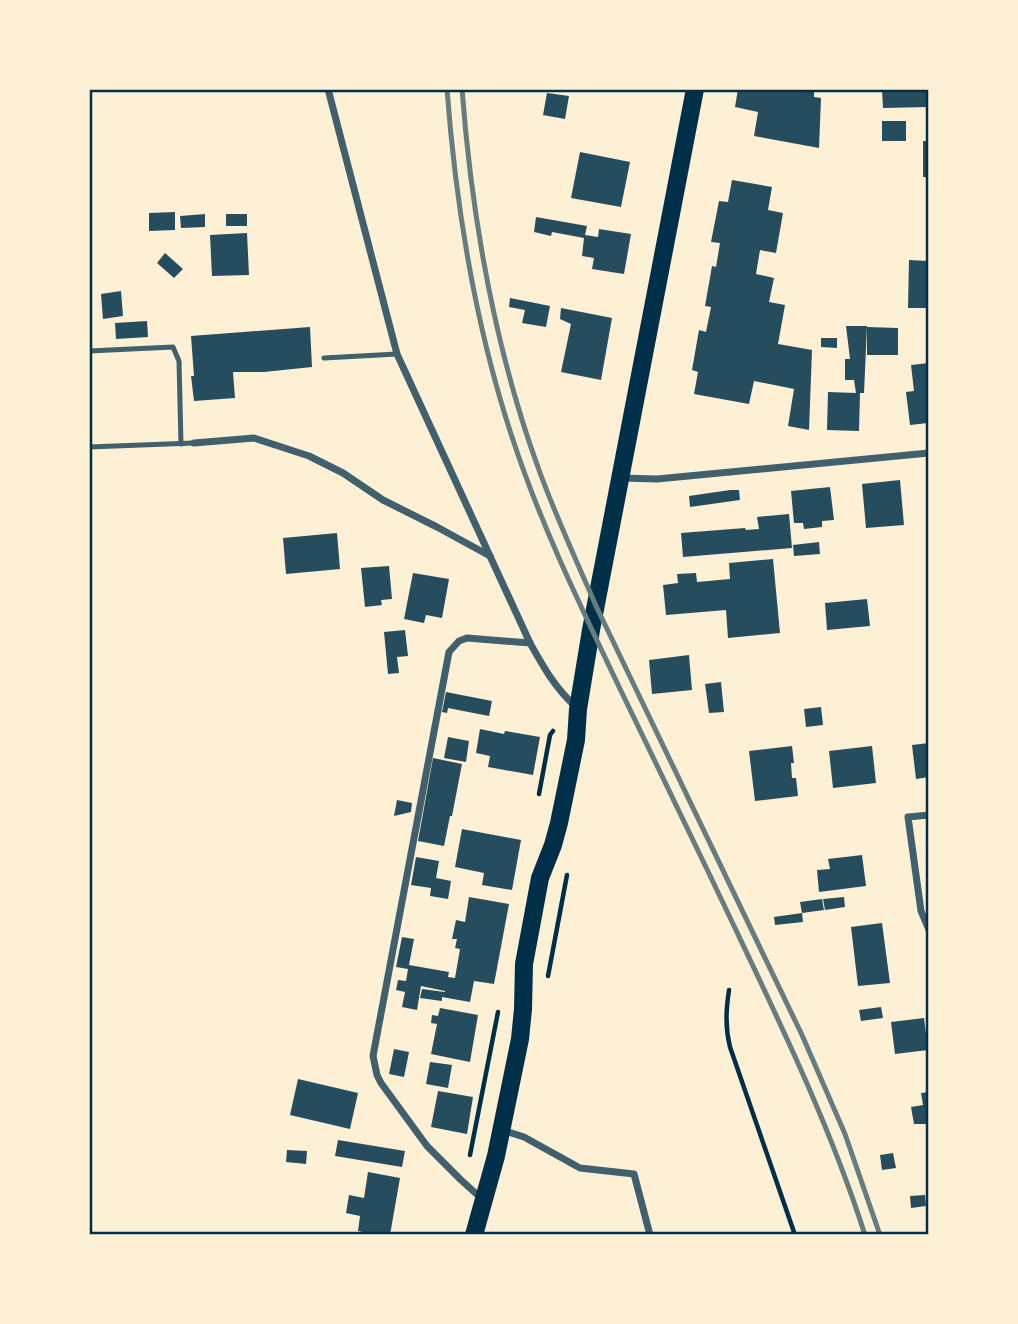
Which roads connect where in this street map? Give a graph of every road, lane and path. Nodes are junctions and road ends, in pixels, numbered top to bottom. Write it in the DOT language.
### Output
graph roads {
  1 [pos="328,89"];
  2 [pos="695,89"];
  3 [pos="89,351"];
  4 [pos="397,354"];
  5 [pos="324,358"];
  6 [pos="194,443"];
  7 [pos="181,444"];
  8 [pos="89,447"];
  9 [pos="929,453"];
  10 [pos="621,478"];
  11 [pos="491,556"];
  12 [pos="530,643"];
  13 [pos="578,709"];
  14 [pos="929,815"];
  15 [pos="929,930"];
  16 [pos="729,990"];
  17 [pos="501,1129"];
  18 [pos="484,1200"];
  19 [pos="474,1235"];
  20 [pos="650,1235"];
  21 [pos="795,1235"];
  1 -- 4 [label="street"];
  2 -- 10 [label="main road"];
  3 -- 7 [label="lane"];
  4 -- 5 [label="lane"];
  4 -- 11 [label="street"];
  6 -- 7 [label="lane"];
  6 -- 11 [label="street"];
  7 -- 8 [label="lane"];
  9 -- 10 [label="street"];
  10 -- 13 [label="main road"];
  11 -- 12 [label="street"];
  12 -- 13 [label="street"];
  12 -- 18 [label="street"];
  13 -- 17 [label="main road"];
  14 -- 15 [label="street"];
  16 -- 21 [label="path"];
  17 -- 18 [label="main road"];
  17 -- 20 [label="street"];
  18 -- 19 [label="main road"];
}
